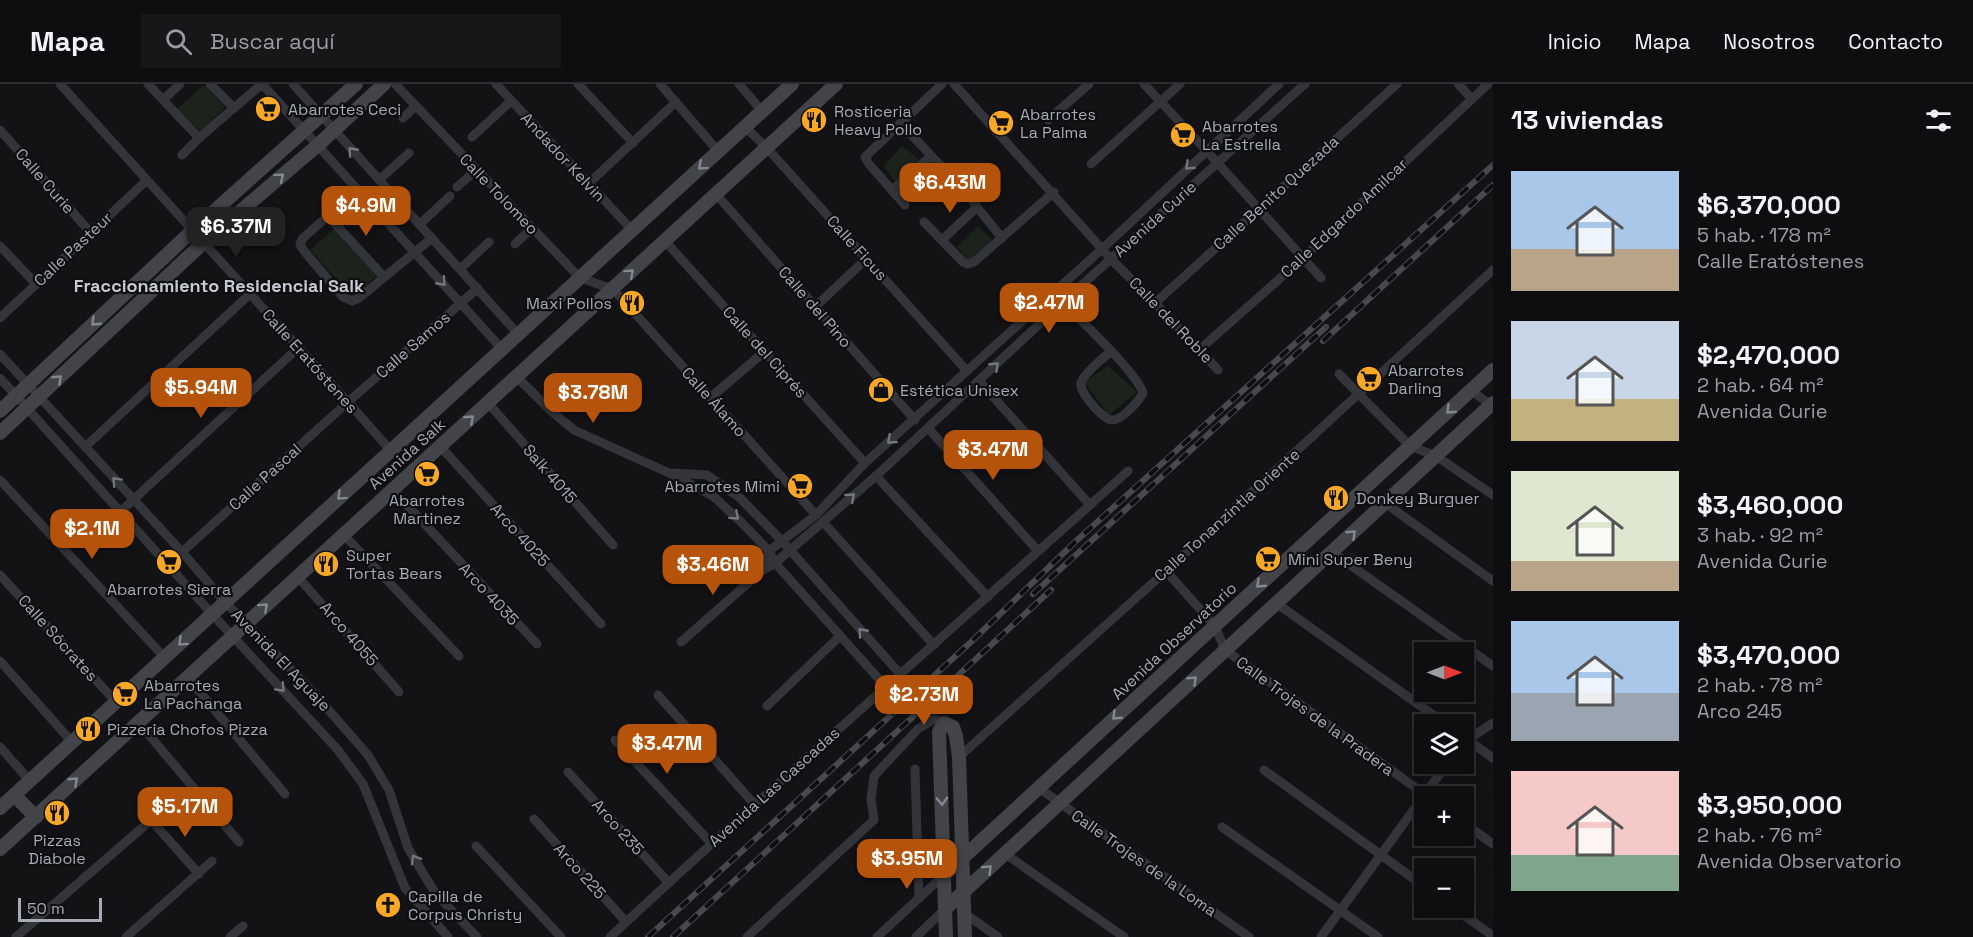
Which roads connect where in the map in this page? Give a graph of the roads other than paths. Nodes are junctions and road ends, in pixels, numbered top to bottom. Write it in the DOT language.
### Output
graph roads {
  1 [pos="60,84"];
  2 [pos="148,84"];
  3 [pos="180,84"];
  4 [pos="210,84"];
  5 [pos="262,84"];
  6 [pos="292,84"];
  7 [pos="356,84"];
  8 [pos="384,84"];
  9 [pos="395,84"];
  10 [pos="496,84"];
  11 [pos="578,84"];
  12 [pos="660,84"];
  13 [pos="739,84"];
  14 [pos="792,84"];
  15 [pos="836,84"];
  16 [pos="942,84"];
  17 [pos="954,84"];
  18 [pos="1089,84"];
  19 [pos="1144,84"];
  20 [pos="1180,84"];
  21 [pos="1279,84"];
  22 [pos="1305,84"];
  23 [pos="1397,84"];
  24 [pos="1458,84"];
  25 [pos="1488,84"];
  26 [pos="1472,99"];
  27 [pos="163,100"];
  28 [pos="511,101"];
  29 [pos="1161,101"];
  30 [pos="676,102"];
  31 [pos="416,106"];
  32 [pos="234,108"];
  33 [pos="762,111"];
  34 [pos="321,114"];
  35 [pos="403,118"];
  36 [pos="1048,120"];
  37 [pos="900,123"];
  38 [pos="745,127"];
  39 [pos="0,130"];
  40 [pos="304,130"];
  41 [pos="334,130"];
  42 [pos="472,137"];
  43 [pos="199,138"];
  44 [pos="633,143"];
  45 [pos="318,145"];
  46 [pos="767,148"];
  47 [pos="1206,150"];
  48 [pos="718,151"];
  49 [pos="409,153"];
  50 [pos="182,155"];
  51 [pos="931,156"];
  52 [pos="1217,163"];
  53 [pos="1091,164"];
  54 [pos="943,168"];
  55 [pos="476,170"];
  56 [pos="147,180"];
  57 [pos="379,180"];
  58 [pos="588,184"];
  59 [pos="457,187"];
  60 [pos="963,187"];
  61 [pos="892,189"];
  62 [pos="357,190"];
  63 [pos="1054,192"];
  64 [pos="716,194"];
  65 [pos="450,196"];
  66 [pos="905,205"];
  67 [pos="976,207"];
  68 [pos="1259,209"];
  69 [pos="328,216"];
  70 [pos="924,222"];
  71 [pos="420,224"];
  72 [pos="532,228"];
  73 [pos="632,230"];
  74 [pos="192,231"];
  75 [pos="91,233"];
  76 [pos="432,238"];
  77 [pos="1002,238"];
  78 [pos="942,240"];
  79 [pos="665,241"];
  80 [pos="489,242"];
  81 [pos="203,243"];
  82 [pos="515,244"];
  83 [pos="0,246"];
  84 [pos="1103,248"];
  85 [pos="415,252"];
  86 [pos="1303,258"];
  87 [pos="866,259"];
  88 [pos="1111,259"];
  89 [pos="460,269"];
  90 [pos="1493,270"];
  91 [pos="384,277"];
  92 [pos="580,278"];
  93 [pos="1321,278"];
  94 [pos="36,284"];
  95 [pos="478,288"];
  96 [pos="612,289"];
  97 [pos="250,294"];
  98 [pos="1063,302"];
  99 [pos="461,303"];
  100 [pos="1155,303"];
  101 [pos="815,307"];
  102 [pos="0,318"];
  103 [pos="518,334"];
  104 [pos="1006,336"];
  105 [pos="1015,347"];
  106 [pos="298,348"];
  107 [pos="502,349"];
  108 [pos="1199,350"];
  109 [pos="764,352"];
  110 [pos="1110,352"];
  111 [pos="0,354"];
  112 [pos="1218,370"];
  113 [pos="1493,370"];
  114 [pos="967,371"];
  115 [pos="1339,374"];
  116 [pos="517,377"];
  117 [pos="0,378"];
  118 [pos="979,381"];
  119 [pos="28,385"];
  120 [pos="1471,390"];
  121 [pos="1360,393"];
  122 [pos="16,396"];
  123 [pos="39,397"];
  124 [pos="710,399"];
  125 [pos="938,399"];
  126 [pos="348,402"];
  127 [pos="488,403"];
  128 [pos="1492,405"];
  129 [pos="27,408"];
  130 [pos="0,411"];
  131 [pos="946,411"];
  132 [pos="915,420"];
  133 [pos="928,428"];
  134 [pos="0,433"];
  135 [pos="1410,446"];
  136 [pos="86,447"];
  137 [pos="440,447"];
  138 [pos="390,451"];
  139 [pos="1436,456"];
  140 [pos="865,463"];
  141 [pos="1128,471"];
  142 [pos="669,473"];
  143 [pos="876,476"];
  144 [pos="0,480"];
  145 [pos="393,490"];
  146 [pos="1493,495"];
  147 [pos="134,500"];
  148 [pos="1385,503"];
  149 [pos="1090,505"];
  150 [pos="121,511"];
  151 [pos="820,518"];
  152 [pos="344,535"];
  153 [pos="782,541"];
  154 [pos="612,545"];
  155 [pos="790,550"];
  156 [pos="769,551"];
  157 [pos="1038,551"];
  158 [pos="182,552"];
  159 [pos="1332,552"];
  160 [pos="775,563"];
  161 [pos="763,570"];
  162 [pos="1166,572"];
  163 [pos="0,575"];
  164 [pos="298,577"];
  165 [pos="1493,582"];
  166 [pos="988,597"];
  167 [pos="225,602"];
  168 [pos="1276,603"];
  169 [pos="212,614"];
  170 [pos="247,624"];
  171 [pos="601,624"];
  172 [pos="1215,626"];
  173 [pos="233,636"];
  174 [pos="840,636"];
  175 [pos="681,642"];
  176 [pos="537,644"];
  177 [pos="934,645"];
  178 [pos="1225,650"];
  179 [pos="459,656"];
  180 [pos="165,658"];
  181 [pos="0,661"];
  182 [pos="1493,666"];
  183 [pos="901,675"];
  184 [pos="188,678"];
  185 [pos="887,688"];
  186 [pos="399,692"];
  187 [pos="658,695"];
  188 [pos="116,702"];
  189 [pos="767,706"];
  190 [pos="1432,714"];
  191 [pos="138,723"];
  192 [pos="944,723"];
  193 [pos="1493,723"];
  194 [pos="1474,734"];
  195 [pos="615,740"];
  196 [pos="72,742"];
  197 [pos="1474,745"];
  198 [pos="0,747"];
  199 [pos="959,757"];
  200 [pos="1493,758"];
  201 [pos="915,769"];
  202 [pos="1264,770"];
  203 [pos="568,772"];
  204 [pos="30,781"];
  205 [pos="1414,786"];
  206 [pos="1039,788"];
  207 [pos="285,794"];
  208 [pos="14,795"];
  209 [pos="1059,803"];
  210 [pos="754,804"];
  211 [pos="0,808"];
  212 [pos="164,809"];
  213 [pos="1414,811"];
  214 [pos="36,817"];
  215 [pos="534,819"];
  216 [pos="152,820"];
  217 [pos="1222,826"];
  218 [pos="1474,830"];
  219 [pos="239,842"];
  220 [pos="711,843"];
  221 [pos="1493,844"];
  222 [pos="476,846"];
  223 [pos="0,849"];
  224 [pos="1004,853"];
  225 [pos="1381,855"];
  226 [pos="962,859"];
  227 [pos="212,861"];
  228 [pos="199,873"];
  229 [pos="944,875"];
  230 [pos="1414,879"];
  231 [pos="669,883"];
  232 [pos="963,893"];
  233 [pos="919,898"];
  234 [pos="945,909"];
  235 [pos="1340,910"];
  236 [pos="964,914"];
  237 [pos="1468,918"];
  238 [pos="626,922"];
  239 [pos="243,926"];
  240 [pos="233,936"];
  241 [pos="1493,936"];
  242 [pos="16,937"];
  243 [pos="126,937"];
  244 [pos="448,937"];
  245 [pos="477,937"];
  246 [pos="561,937"];
  247 [pos="610,937"];
  248 [pos="747,937"];
  249 [pos="877,937"];
  250 [pos="916,937"];
  251 [pos="946,937"];
  252 [pos="965,937"];
  253 [pos="998,937"];
  254 [pos="1124,937"];
  255 [pos="1249,937"];
  256 [pos="1321,937"];
  257 [pos="1378,937"];
  1 -- 56 [label="street, Calle Eratóstenes"];
  2 -- 27 [label="street"];
  3 -- 27 [label="street"];
  4 -- 32 [label="street"];
  5 -- 32 [label="street"];
  5 -- 40 [label="street"];
  6 -- 34 [label="street"];
  7 -- 34 [label="street"];
  8 -- 41 [label="street"];
  9 -- 31 [label="street, Calle Tolomeo"];
  10 -- 28 [label="street, Andador Kelvin"];
  11 -- 44 [label="street"];
  12 -- 30 [label="street"];
  13 -- 33 [label="street"];
  14 -- 33 [label="street, Avenida Salk"];
  15 -- 46 [label="street, Avenida Salk"];
  16 -- 37 [label="street"];
  17 -- 63 [label="street, Calle del Roble"];
  18 -- 36 [label="street"];
  19 -- 29 [label="street"];
  20 -- 29 [label="street"];
  21 -- 47 [label="street, Avenida Curie"];
  22 -- 52 [label="street, Avenida Curie"];
  23 -- 68 [label="street, Calle Benito Quezada"];
  24 -- 26 [label="street"];
  25 -- 26 [label="street, Calle Edgardo Amilcar"];
  26 -- 86 [label="street, Calle Edgardo Amilcar"];
  27 -- 43 [label="street"];
  28 -- 42 [label="street"];
  28 -- 58 [label="street, Andador Kelvin"];
  29 -- 47 [label="street"];
  29 -- 53 [label="street"];
  30 -- 44 [label="street"];
  30 -- 48 [label="street"];
  31 -- 35 [label="street"];
  31 -- 55 [label="street, Calle Tolomeo"];
  32 -- 43 [label="street"];
  33 -- 38 [label="street, Avenida Salk"];
  34 -- 40 [label="street"];
  34 -- 41 [label="street"];
  37 -- 51 [label="street"];
  37 -- 61 [label="street"];
  38 -- 46 [label="street, Calle Ficus"];
  38 -- 48 [label="street, Avenida Salk"];
  39 -- 75 [label="street, Calle Curie"];
  40 -- 45 [label="street"];
  40 -- 74 [label="street"];
  41 -- 45 [label="street"];
  57 -- 41 [label="street, one-way"];
  43 -- 50 [label="street"];
  44 -- 58 [label="street"];
  45 -- 62 [label="street"];
  81 -- 45 [label="street, one-way"];
  46 -- 64 [label="street, Avenida Salk"];
  46 -- 87 [label="street, Calle Ficus"];
  47 -- 52 [label="street"];
  47 -- 84 [label="street, Avenida Curie, one-way"];
  48 -- 73 [label="street, Avenida Salk, one-way"];
  49 -- 57 [label="street"];
  51 -- 54 [label="street"];
  51 -- 61 [label="street"];
  52 -- 68 [label="street"];
  52 -- 88 [label="street, Avenida Curie"];
  55 -- 59 [label="street"];
  55 -- 72 [label="street, Calle Tolomeo"];
  56 -- 74 [label="street, Calle Eratóstenes"];
  56 -- 75 [label="street, Calle Pasteur"];
  57 -- 71 [label="street"];
  58 -- 73 [label="street, Andador Kelvin"];
  60 -- 67 [label="street"];
  61 -- 66 [label="street"];
  62 -- 69 [label="street"];
  62 -- 85 [label="street"];
  63 -- 77 [label="street"];
  63 -- 84 [label="street, Calle del Roble"];
  64 -- 79 [label="street, Avenida Salk"];
  64 -- 101 [label="street, Calle del Pino"];
  65 -- 71 [label="street"];
  67 -- 77 [label="street"];
  67 -- 78 [label="street"];
  68 -- 86 [label="street"];
  68 -- 100 [label="street, Calle Benito Quezada"];
  69 -- 91 [label="street"];
  69 -- 91 [label="street"];
  70 -- 78 [label="street"];
  71 -- 76 [label="street"];
  72 -- 82 [label="street"];
  72 -- 92 [label="street, Calle Tolomeo"];
  73 -- 92 [label="street, Avenida Salk"];
  74 -- 81 [label="street, Calle Eratóstenes"];
  74 -- 119 [label="street, one-way"];
  75 -- 94 [label="street, Calle Pasteur"];
  76 -- 85 [label="street"];
  76 -- 89 [label="street"];
  77 -- 78 [label="street"];
  96 -- 79 [label="street, Avenida Salk, one-way"];
  79 -- 109 [label="street, Calle del Ciprés"];
  80 -- 89 [label="street"];
  81 -- 97 [label="street, Calle Eratóstenes"];
  123 -- 81 [label="street, one-way"];
  83 -- 94 [label="street"];
  84 -- 88 [label="street, Calle del Roble"];
  84 -- 104 [label="street, Avenida Curie"];
  85 -- 91 [label="street"];
  85 -- 99 [label="street, one-way"];
  86 -- 93 [label="street"];
  86 -- 108 [label="street, Calle Edgardo Amilcar"];
  87 -- 101 [label="street"];
  87 -- 114 [label="street, Calle Ficus"];
  88 -- 98 [label="street, Avenida Curie"];
  88 -- 100 [label="street, Calle del Roble"];
  89 -- 95 [label="street"];
  90 -- 121 [label="street, Calle Tonanzintla Oriente"];
  92 -- 96 [label="street, Calle Tolomeo"];
  92 -- 103 [label="street, Avenida Salk"];
  94 -- 102 [label="street, Calle Pasteur"];
  95 -- 99 [label="street, Calle Samos"];
  95 -- 103 [label="street"];
  96 -- 116 [label="street, Avenida Salk"];
  96 -- 124 [label="street, Calle Álamo"];
  97 -- 106 [label="street, Calle Eratóstenes"];
  97 -- 136 [label="street"];
  98 -- 105 [label="street, Avenida Curie"];
  98 -- 110 [label="street"];
  99 -- 107 [label="street"];
  99 -- 126 [label="street, Calle Samos"];
  100 -- 108 [label="street, Calle del Roble"];
  101 -- 132 [label="street, Calle del Pino"];
  103 -- 107 [label="street, Avenida Salk"];
  104 -- 105 [label="street"];
  104 -- 114 [label="street, Avenida Curie"];
  118 -- 105 [label="street, Avenida Curie, one-way"];
  106 -- 126 [label="street, Calle Eratóstenes"];
  106 -- 147 [label="street"];
  107 -- 138 [label="street, Avenida Salk"];
  108 -- 112 [label="street, Calle del Roble"];
  109 -- 124 [label="street"];
  109 -- 140 [label="street, Calle del Ciprés"];
  110 -- 110 [label="street"];
  111 -- 119 [label="street, Avenida El Aguaje"];
  113 -- 120 [label="street, Avenida Observatorio"];
  114 -- 125 [label="street, Avenida Curie"];
  115 -- 121 [label="street"];
  116 -- 127 [label="street, Avenida Salk"];
  116 -- 142 [label="street"];
  117 -- 122 [label="street, Avenida El Aguaje"];
  118 -- 131 [label="street, Avenida Curie"];
  118 -- 149 [label="street"];
  119 -- 122 [label="street"];
  119 -- 123 [label="street, Avenida El Aguaje"];
  120 -- 128 [label="street"];
  120 -- 135 [label="street, Avenida Observatorio, one-way"];
  121 -- 135 [label="street"];
  121 -- 162 [label="street, Calle Tonanzintla Oriente"];
  122 -- 129 [label="street, Avenida El Aguaje"];
  122 -- 130 [label="street"];
  123 -- 129 [label="street"];
  123 -- 136 [label="street, Avenida El Aguaje"];
  124 -- 151 [label="street, Calle Álamo"];
  125 -- 131 [label="street"];
  125 -- 132 [label="street, Avenida Curie"];
  126 -- 138 [label="street, Calle Eratóstenes"];
  126 -- 158 [label="street, Calle Pascal"];
  137 -- 127 [label="street, Avenida Salk, one-way"];
  127 -- 154 [label="street, Salk 4015"];
  128 -- 139 [label="street"];
  129 -- 134 [label="street"];
  129 -- 150 [label="street, Avenida El Aguaje"];
  131 -- 133 [label="street, Avenida Curie"];
  132 -- 140 [label="street, Avenida Curie, one-way"];
  133 -- 143 [label="street, Avenida Curie"];
  133 -- 157 [label="street"];
  135 -- 139 [label="street"];
  135 -- 172 [label="street, Avenida Observatorio, one-way"];
  147 -- 136 [label="street, Avenida El Aguaje, one-way"];
  137 -- 145 [label="street, Avenida Salk"];
  137 -- 171 [label="street, Arco 4025"];
  138 -- 167 [label="street, Avenida Salk, one-way"];
  139 -- 146 [label="street"];
  139 -- 148 [label="street"];
  140 -- 151 [label="street, Avenida Curie"];
  141 -- 149 [label="street, Avenida Las Cascadas"];
  142 -- 153 [label="street"];
  142 -- 156 [label="street, one-way"];
  151 -- 143 [label="street, Avenida Curie, one-way"];
  143 -- 166 [label="street"];
  144 -- 180 [label="street"];
  145 -- 152 [label="street, Avenida Salk"];
  145 -- 176 [label="street, Arco 4035"];
  147 -- 150 [label="street"];
  147 -- 158 [label="street, Avenida El Aguaje"];
  159 -- 148 [label="street, one-way"];
  148 -- 165 [label="street"];
  149 -- 157 [label="street, Avenida Las Cascadas"];
  150 -- 169 [label="street, Avenida El Aguaje"];
  151 -- 153 [label="street, Avenida Curie"];
  151 -- 155 [label="street, Avenida Curie"];
  151 -- 177 [label="street, Calle Álamo"];
  152 -- 164 [label="street, Avenida Salk"];
  152 -- 179 [label="street"];
  153 -- 155 [label="street"];
  153 -- 156 [label="street, Avenida Curie"];
  155 -- 160 [label="street, Avenida Curie"];
  183 -- 155 [label="street, one-way"];
  156 -- 160 [label="street"];
  156 -- 161 [label="street"];
  157 -- 166 [label="street, Avenida Las Cascadas"];
  158 -- 167 [label="street, Avenida El Aguaje"];
  159 -- 168 [label="street"];
  159 -- 182 [label="street"];
  160 -- 161 [label="street, Avenida Curie"];
  160 -- 174 [label="street"];
  161 -- 175 [label="street, Avenida Curie"];
  162 -- 172 [label="street, Calle Trojes de la Pradera"];
  162 -- 199 [label="street, Calle Tonanzintla Oriente"];
  163 -- 188 [label="street, Calle Sócrates"];
  170 -- 164 [label="street, Avenida Salk, one-way"];
  164 -- 186 [label="street, Arco 4055"];
  166 -- 177 [label="street, Avenida Las Cascadas"];
  167 -- 169 [label="street, Avenida Salk"];
  167 -- 170 [label="street, Avenida El Aguaje"];
  168 -- 178 [label="street"];
  168 -- 190 [label="street"];
  169 -- 173 [label="street, Avenida El Aguaje"];
  169 -- 180 [label="street, Avenida Salk, one-way"];
  170 -- 173 [label="street, Avenida Salk"];
  245 -- 170 [label="street, Avenida El Aguaje, one-way"];
  172 -- 178 [label="street, Calle Trojes de la Pradera"];
  172 -- 206 [label="street, Avenida Observatorio, one-way"];
  173 -- 184 [label="street, Avenida Salk"];
  173 -- 244 [label="street, Avenida El Aguaje, one-way"];
  174 -- 185 [label="street"];
  174 -- 189 [label="street"];
  177 -- 183 [label="street, Avenida Las Cascadas"];
  178 -- 205 [label="street, Calle Trojes de la Pradera"];
  209 -- 178 [label="street, one-way"];
  180 -- 188 [label="street, Avenida Salk"];
  181 -- 196 [label="street"];
  183 -- 185 [label="street, Avenida Las Cascadas"];
  184 -- 191 [label="street, Avenida Salk"];
  184 -- 207 [label="street"];
  185 -- 210 [label="street, Avenida Las Cascadas"];
  187 -- 210 [label="street"];
  188 -- 196 [label="street, Avenida Salk"];
  214 -- 191 [label="street, Avenida Salk, one-way"];
  191 -- 219 [label="street"];
  192 -- 199 [label="street"];
  192 -- 229 [label="street, one-way"];
  192 -- 248 [label="street"];
  193 -- 194 [label="street"];
  195 -- 220 [label="street"];
  196 -- 204 [label="street, Avenida Salk"];
  197 -- 200 [label="street"];
  198 -- 204 [label="street"];
  199 -- 226 [label="street"];
  201 -- 233 [label="street"];
  202 -- 225 [label="street"];
  203 -- 231 [label="street, Arco 235"];
  204 -- 208 [label="street, Avenida Salk"];
  206 -- 209 [label="street, Calle Trojes de la Loma"];
  206 -- 226 [label="street, Avenida Observatorio"];
  208 -- 211 [label="street, Avenida Salk"];
  208 -- 214 [label="street"];
  209 -- 224 [label="street"];
  209 -- 255 [label="street, Calle Trojes de la Loma"];
  210 -- 220 [label="street, Avenida Las Cascadas"];
  212 -- 216 [label="street"];
  213 -- 225 [label="street"];
  214 -- 223 [label="street, Avenida Salk"];
  215 -- 238 [label="street, Arco 225"];
  216 -- 228 [label="street"];
  216 -- 242 [label="street"];
  217 -- 235 [label="street"];
  218 -- 221 [label="street"];
  220 -- 231 [label="street, Avenida Las Cascadas"];
  222 -- 246 [label="street"];
  232 -- 224 [label="street, one-way"];
  224 -- 254 [label="street"];
  225 -- 230 [label="street"];
  225 -- 235 [label="street"];
  226 -- 229 [label="street, Avenida Observatorio"];
  226 -- 232 [label="street"];
  227 -- 228 [label="street"];
  228 -- 243 [label="street"];
  229 -- 233 [label="street, Avenida Observatorio"];
  229 -- 234 [label="street"];
  231 -- 238 [label="street, Avenida Las Cascadas"];
  232 -- 234 [label="street"];
  232 -- 236 [label="street"];
  233 -- 249 [label="street, Avenida Observatorio"];
  234 -- 250 [label="street"];
  234 -- 251 [label="street"];
  235 -- 256 [label="street"];
  235 -- 257 [label="street"];
  236 -- 252 [label="street"];
  236 -- 253 [label="street"];
  237 -- 241 [label="street"];
  238 -- 247 [label="street, Avenida Las Cascadas"];
  239 -- 240 [label="street"];
}
